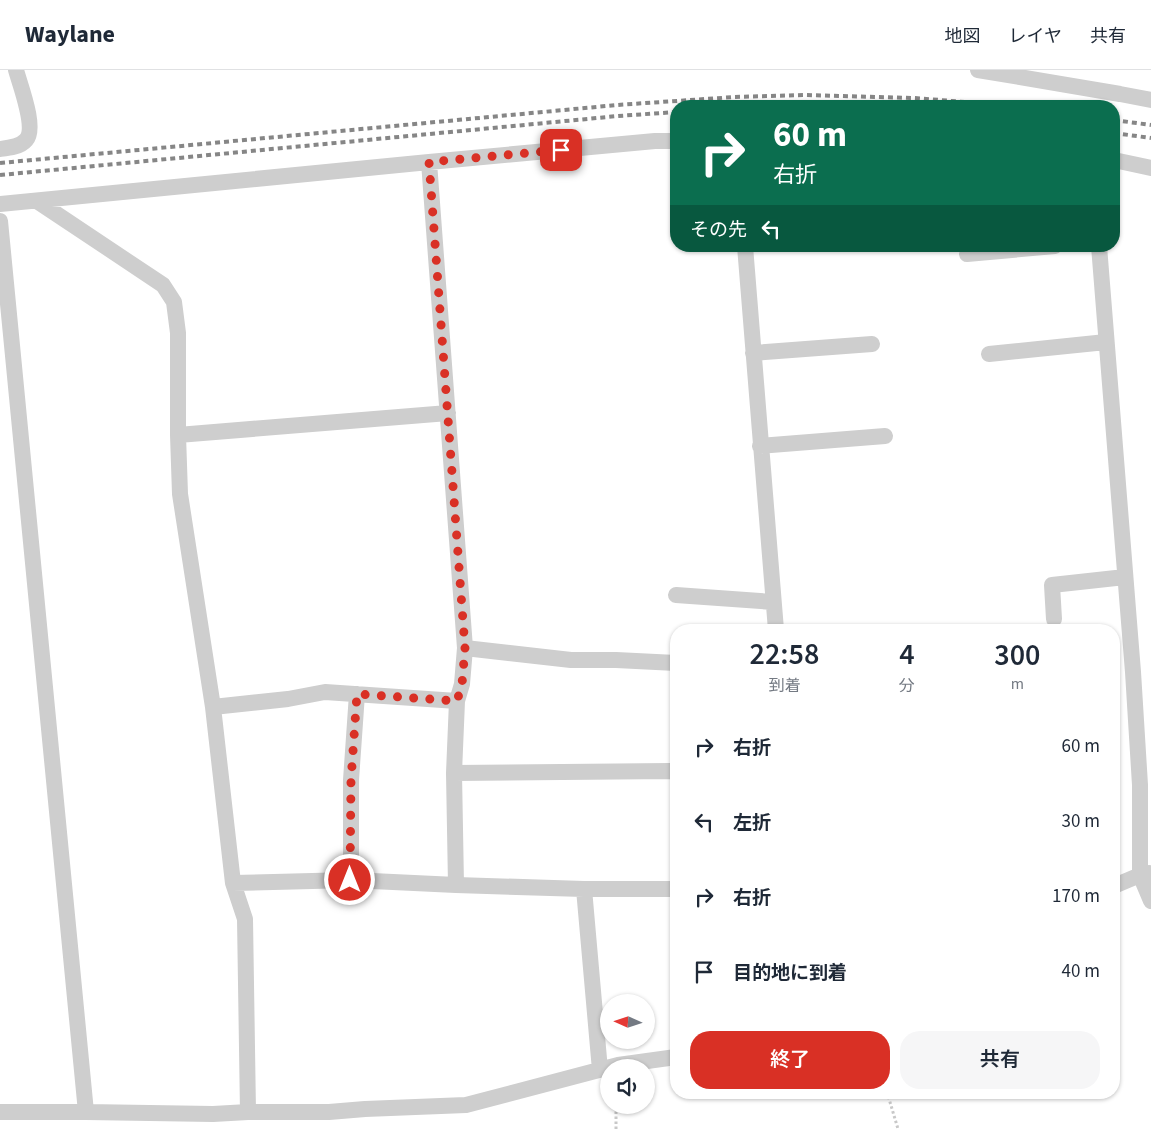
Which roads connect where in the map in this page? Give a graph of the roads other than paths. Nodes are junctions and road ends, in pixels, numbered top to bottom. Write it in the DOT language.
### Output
graph roads {
  1 [pos="16,70"];
  2 [pos="978,70"];
  3 [pos="1151,100"];
  4 [pos="670,141"];
  5 [pos="0,149"];
  6 [pos="1120,161"];
  7 [pos="429,162"];
  8 [pos="1151,168"];
  9 [pos="37,201"];
  10 [pos="0,204"];
  11 [pos="0,221"];
  12 [pos="745,252"];
  13 [pos="989,252"];
  14 [pos="1099,252"];
  15 [pos="967,254"];
  16 [pos="1106,342"];
  17 [pos="872,344"];
  18 [pos="753,353"];
  19 [pos="989,354"];
  20 [pos="448,413"];
  21 [pos="178,435"];
  22 [pos="885,436"];
  23 [pos="760,446"];
  24 [pos="1125,577"];
  25 [pos="676,595"];
  26 [pos="773,602"];
  27 [pos="1054,619"];
  28 [pos="775,624"];
  29 [pos="465,648"];
  30 [pos="670,663"];
  31 [pos="357,694"];
  32 [pos="457,701"];
  33 [pos="213,707"];
  34 [pos="670,771"];
  35 [pos="454,773"];
  36 [pos="1145,874"];
  37 [pos="350,880"];
  38 [pos="233,883"];
  39 [pos="1120,884"];
  40 [pos="456,885"];
  41 [pos="584,888"];
  42 [pos="670,889"];
  43 [pos="1151,901"];
  44 [pos="670,1058"];
  45 [pos="655,1060"];
  46 [pos="600,1070"];
  47 [pos="0,1112"];
  48 [pos="86,1112"];
  49 [pos="248,1112"];
  50 [pos="212,1122"];
  1 -- 5 [label="street"];
  2 -- 3 [label="street"];
  4 -- 7 [label="street"];
  6 -- 8 [label="street"];
  7 -- 9 [label="street"];
  7 -- 20 [label="street"];
  9 -- 10 [label="street"];
  9 -- 21 [label="street"];
  11 -- 48 [label="street"];
  12 -- 18 [label="street"];
  13 -- 15 [label="street"];
  14 -- 16 [label="street"];
  16 -- 19 [label="street"];
  16 -- 24 [label="street"];
  17 -- 18 [label="street"];
  18 -- 23 [label="street"];
  20 -- 21 [label="street"];
  20 -- 29 [label="street"];
  21 -- 33 [label="street"];
  22 -- 23 [label="street"];
  23 -- 26 [label="street"];
  24 -- 27 [label="street"];
  24 -- 36 [label="street"];
  25 -- 26 [label="street"];
  26 -- 28 [label="street"];
  29 -- 30 [label="street"];
  29 -- 32 [label="street"];
  31 -- 32 [label="street"];
  31 -- 33 [label="street"];
  31 -- 37 [label="street"];
  32 -- 35 [label="street"];
  33 -- 38 [label="street"];
  34 -- 35 [label="street"];
  35 -- 40 [label="street"];
  36 -- 39 [label="street"];
  36 -- 43 [label="street"];
  37 -- 38 [label="street"];
  37 -- 40 [label="street"];
  38 -- 49 [label="street"];
  40 -- 41 [label="street"];
  41 -- 42 [label="street"];
  41 -- 46 [label="street"];
  44 -- 45 [label="street"];
  46 -- 49 [label="street"];
  47 -- 48 [label="street"];
  48 -- 50 [label="street"];
  49 -- 50 [label="street"];
}
